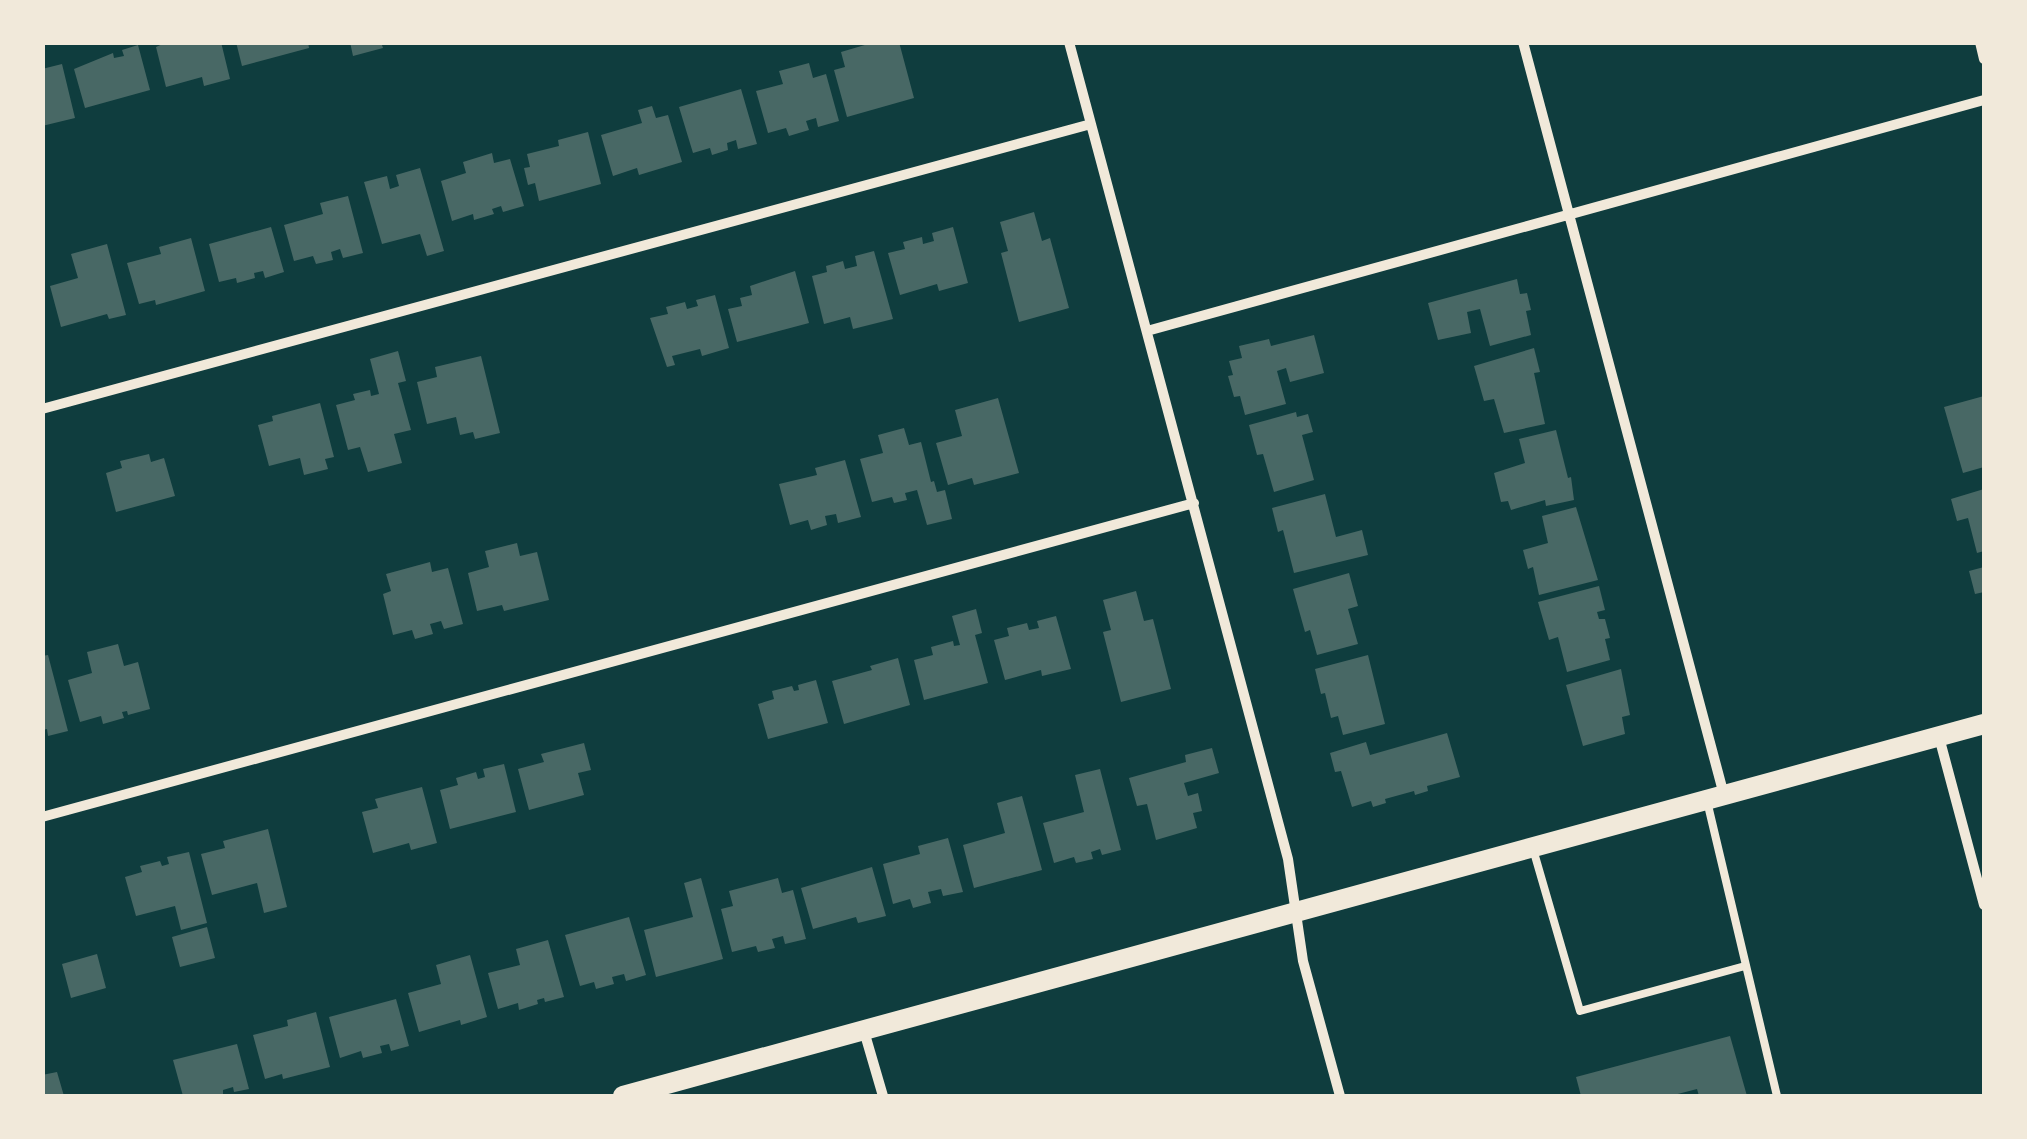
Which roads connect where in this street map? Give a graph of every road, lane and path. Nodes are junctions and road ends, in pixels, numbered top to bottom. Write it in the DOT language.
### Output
graph roads {
  1 [pos="1069,42"];
  2 [pos="1523,42"];
  3 [pos="1980,42"];
  4 [pos="1984,59"];
  5 [pos="1984,100"];
  6 [pos="1091,124"];
  7 [pos="1570,214"];
  8 [pos="1146,331"];
  9 [pos="42,409"];
  10 [pos="1194,502"];
  11 [pos="1984,724"];
  12 [pos="1938,736"];
  13 [pos="1715,799"];
  14 [pos="42,816"];
  15 [pos="1533,848"];
  16 [pos="1984,906"];
  17 [pos="1296,914"];
  18 [pos="1745,966"];
  19 [pos="864,1031"];
  20 [pos="623,1096"];
  21 [pos="883,1096"];
  22 [pos="1340,1096"];
  23 [pos="1777,1096"];
  1 -- 6 [label="street"];
  2 -- 7 [label="street"];
  3 -- 4 [label="street"];
  5 -- 7 [label="street"];
  6 -- 8 [label="street"];
  6 -- 9 [label="street"];
  7 -- 8 [label="street"];
  7 -- 13 [label="street"];
  8 -- 10 [label="street"];
  10 -- 14 [label="street"];
  10 -- 17 [label="street"];
  11 -- 12 [label="main road"];
  12 -- 13 [label="main road"];
  12 -- 16 [label="street"];
  13 -- 15 [label="main road"];
  13 -- 18 [label="lane"];
  15 -- 17 [label="main road"];
  15 -- 18 [label="lane"];
  17 -- 19 [label="main road"];
  17 -- 22 [label="street"];
  18 -- 23 [label="lane"];
  19 -- 20 [label="main road"];
  19 -- 21 [label="street"];
}
